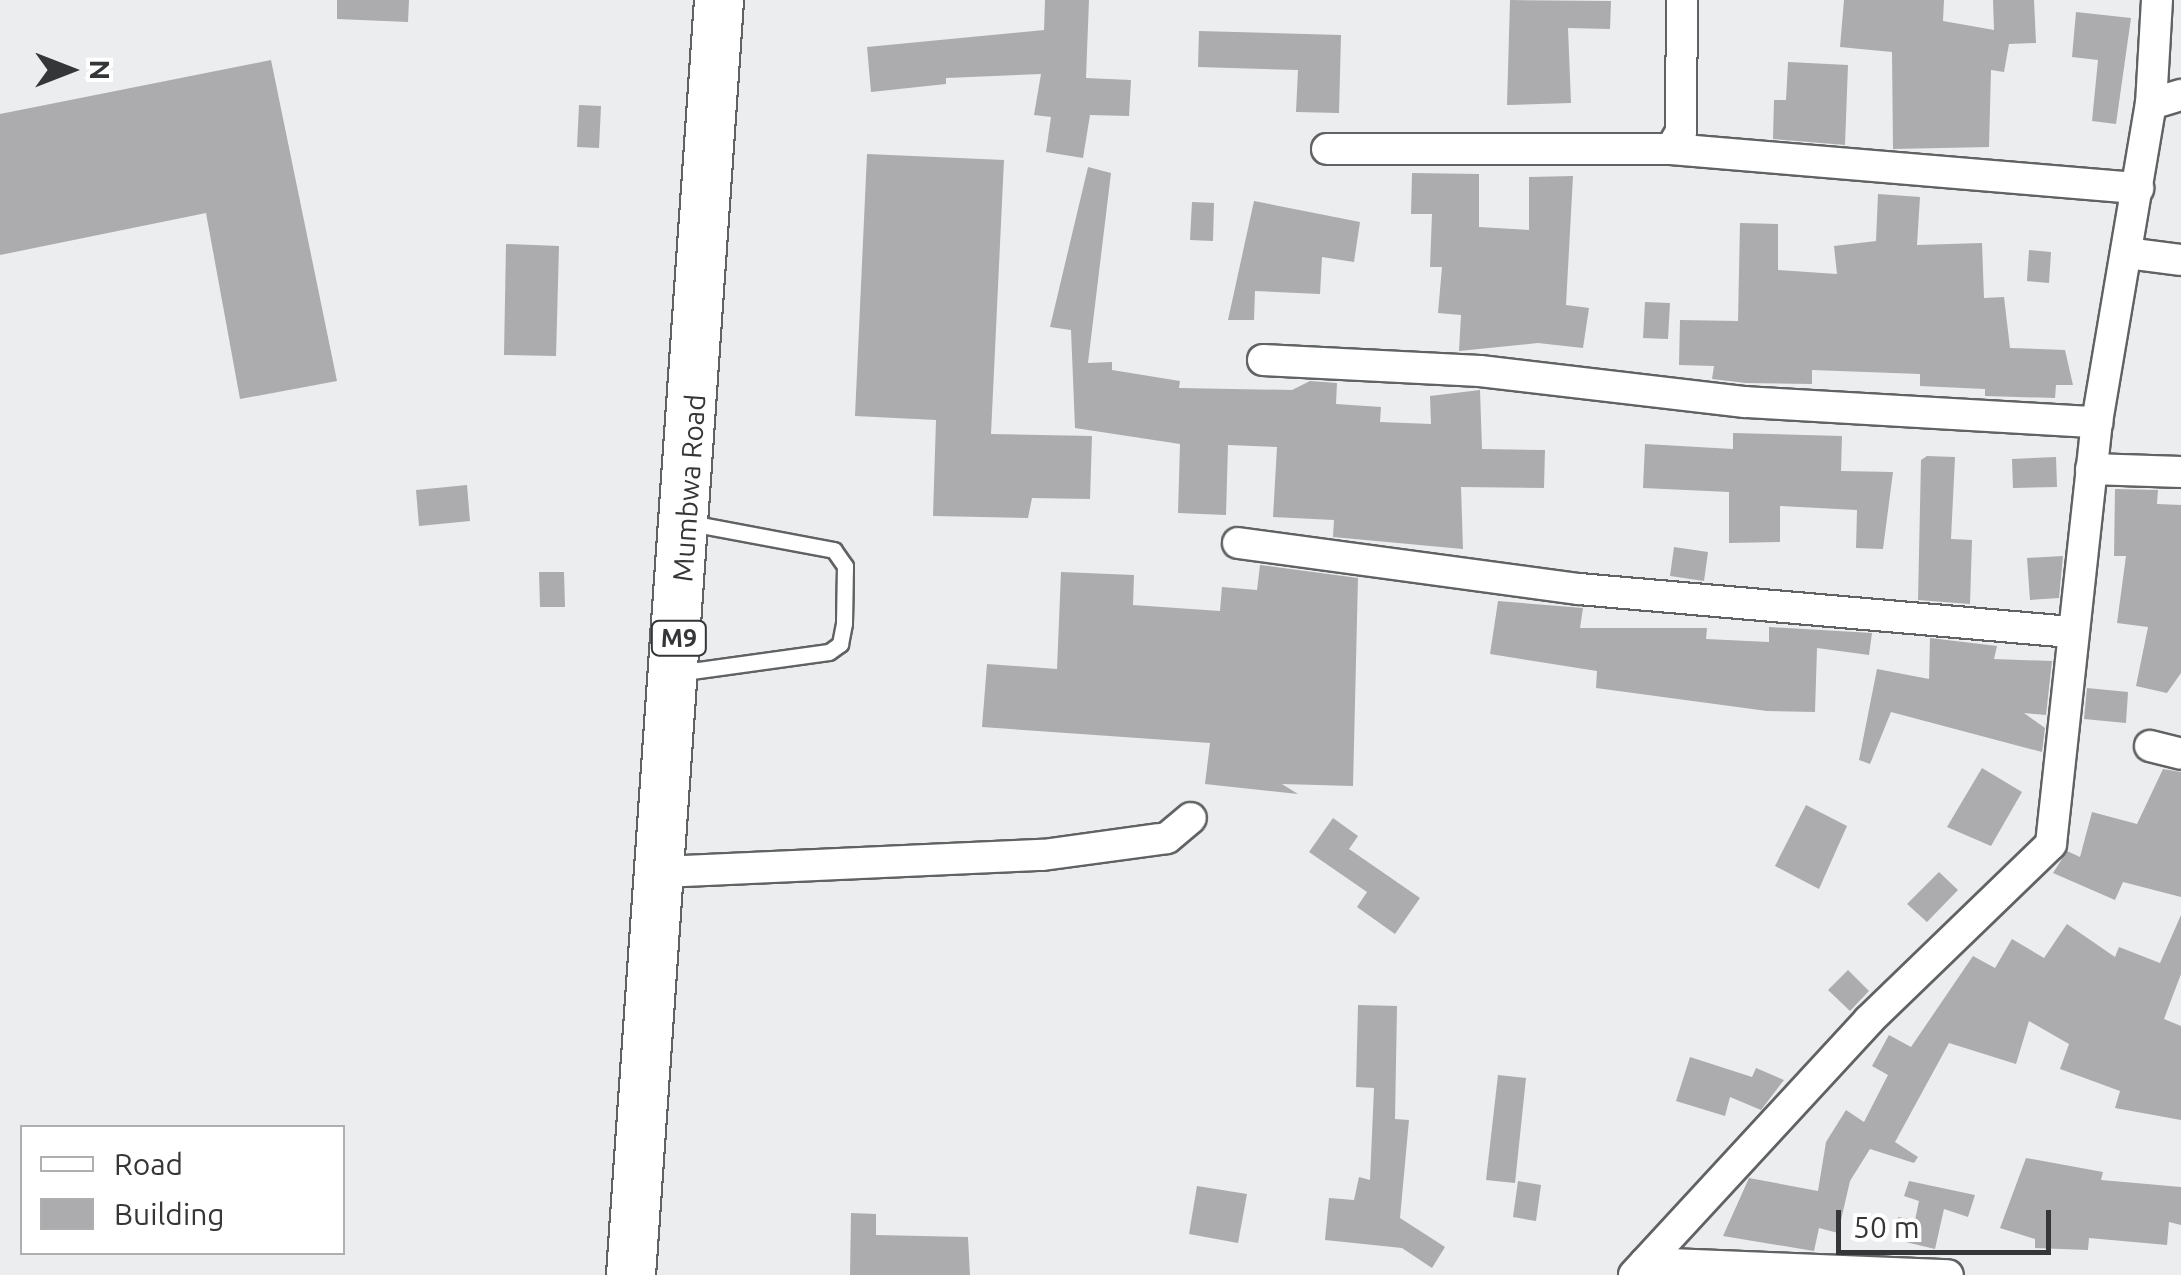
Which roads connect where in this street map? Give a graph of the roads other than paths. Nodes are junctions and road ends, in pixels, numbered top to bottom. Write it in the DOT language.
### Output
graph roads {
  1 [pos="720,0"];
  2 [pos="1682,0"];
  3 [pos="2158,0"];
  4 [pos="2181,95"];
  5 [pos="2152,104"];
  6 [pos="1326,149"];
  7 [pos="1671,149"];
  8 [pos="2138,188"];
  9 [pos="2126,253"];
  10 [pos="2181,260"];
  11 [pos="1263,360"];
  12 [pos="2097,422"];
  13 [pos="2091,469"];
  14 [pos="2181,472"];
  15 [pos="686,522"];
  16 [pos="1238,543"];
  17 [pos="2072,632"];
  18 [pos="677,673"];
  19 [pos="2150,746"];
  20 [pos="2181,754"];
  21 [pos="1191,818"];
  22 [pos="662,872"];
  23 [pos="1640,1269"];
  24 [pos="631,1275"];
  25 [pos="1948,1275"];
  1 -- 15 [label="main road, Mumbwa Road / M9"];
  2 -- 7 [label="street"];
  3 -- 5 [label="street"];
  4 -- 5 [label="street"];
  5 -- 8 [label="street"];
  6 -- 7 [label="street"];
  7 -- 8 [label="street"];
  8 -- 9 [label="street"];
  9 -- 10 [label="street"];
  9 -- 12 [label="street"];
  11 -- 12 [label="street"];
  12 -- 13 [label="street"];
  13 -- 14 [label="street"];
  13 -- 17 [label="street"];
  15 -- 18 [label="main road, Mumbwa Road / M9"];
  15 -- 18 [label="lane"];
  16 -- 17 [label="street"];
  17 -- 23 [label="street"];
  18 -- 22 [label="main road, Mumbwa Road / M9"];
  19 -- 20 [label="street"];
  21 -- 22 [label="street"];
  22 -- 24 [label="main road, Mumbwa Road / M9"];
  23 -- 25 [label="street"];
}
